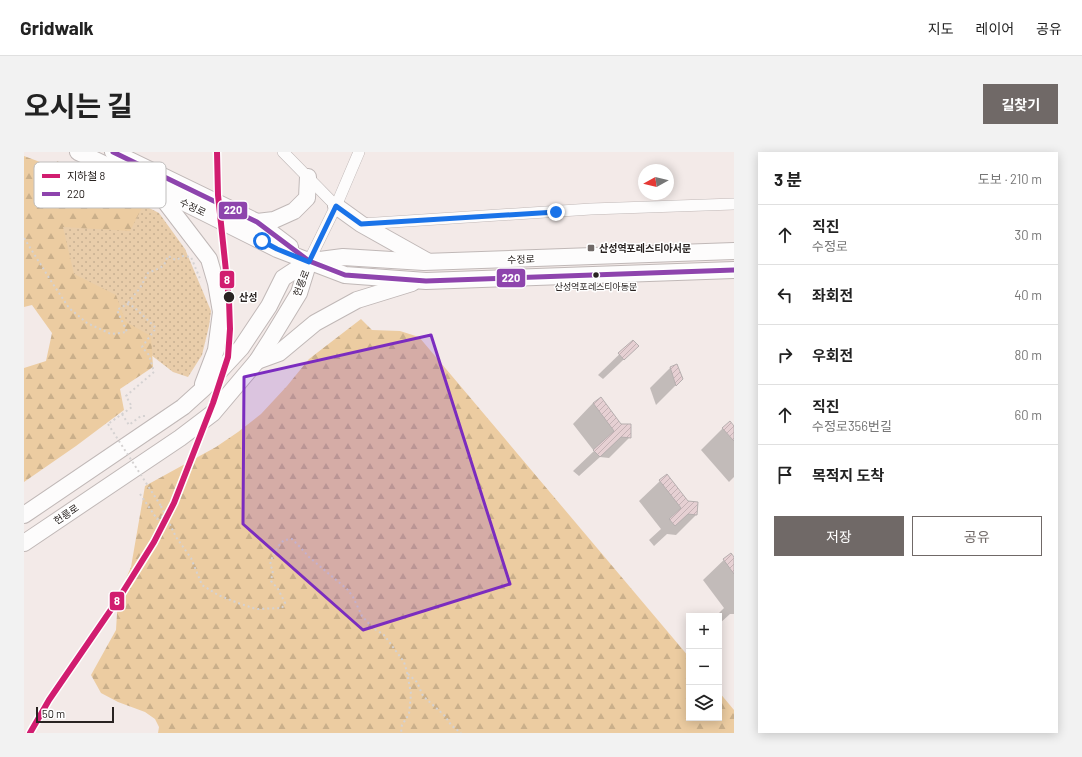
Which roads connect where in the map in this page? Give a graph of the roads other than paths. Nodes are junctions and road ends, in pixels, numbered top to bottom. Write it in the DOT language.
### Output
graph roads {
  1 [pos="78,152"];
  2 [pos="113,152"];
  3 [pos="283,152"];
  4 [pos="359,152"];
  5 [pos="99,162"];
  6 [pos="134,162"];
  7 [pos="308,177"];
  8 [pos="166,178"];
  9 [pos="166,194"];
  10 [pos="166,202"];
  11 [pos="734,204"];
  12 [pos="336,206"];
  13 [pos="257,222"];
  14 [pos="361,224"];
  15 [pos="734,251"];
  16 [pos="309,262"];
  17 [pos="431,262"];
  18 [pos="734,270"];
  19 [pos="420,280"];
  20 [pos="257,361"];
  21 [pos="183,407"];
  22 [pos="24,515"];
  23 [pos="24,543"];
  1 -- 5 [label="main road, 수정로"];
  2 -- 6 [label="main road, 수정로"];
  3 -- 7 [label="street"];
  4 -- 12 [label="street"];
  7 -- 12 [label="street"];
  7 -- 13 [label="main road"];
  8 -- 13 [label="main road, 수정로"];
  9 -- 16 [label="main road, 수정로"];
  10 -- 21 [label="main road"];
  11 -- 14 [label="street"];
  12 -- 14 [label="main road"];
  12 -- 16 [label="street"];
  13 -- 16 [label="main road, 수정로"];
  14 -- 17 [label="main road"];
  15 -- 17 [label="main road, 수정로"];
  16 -- 17 [label="main road, 수정로"];
  16 -- 19 [label="main road, 수정로"];
  16 -- 20 [label="main road, 헌릉로"];
  16 -- 21 [label="main road, 헌릉로"];
  18 -- 19 [label="main road, 수정로"];
  19 -- 20 [label="main road"];
  20 -- 23 [label="main road, 헌릉로"];
  21 -- 22 [label="main road, 헌릉로"];
}
